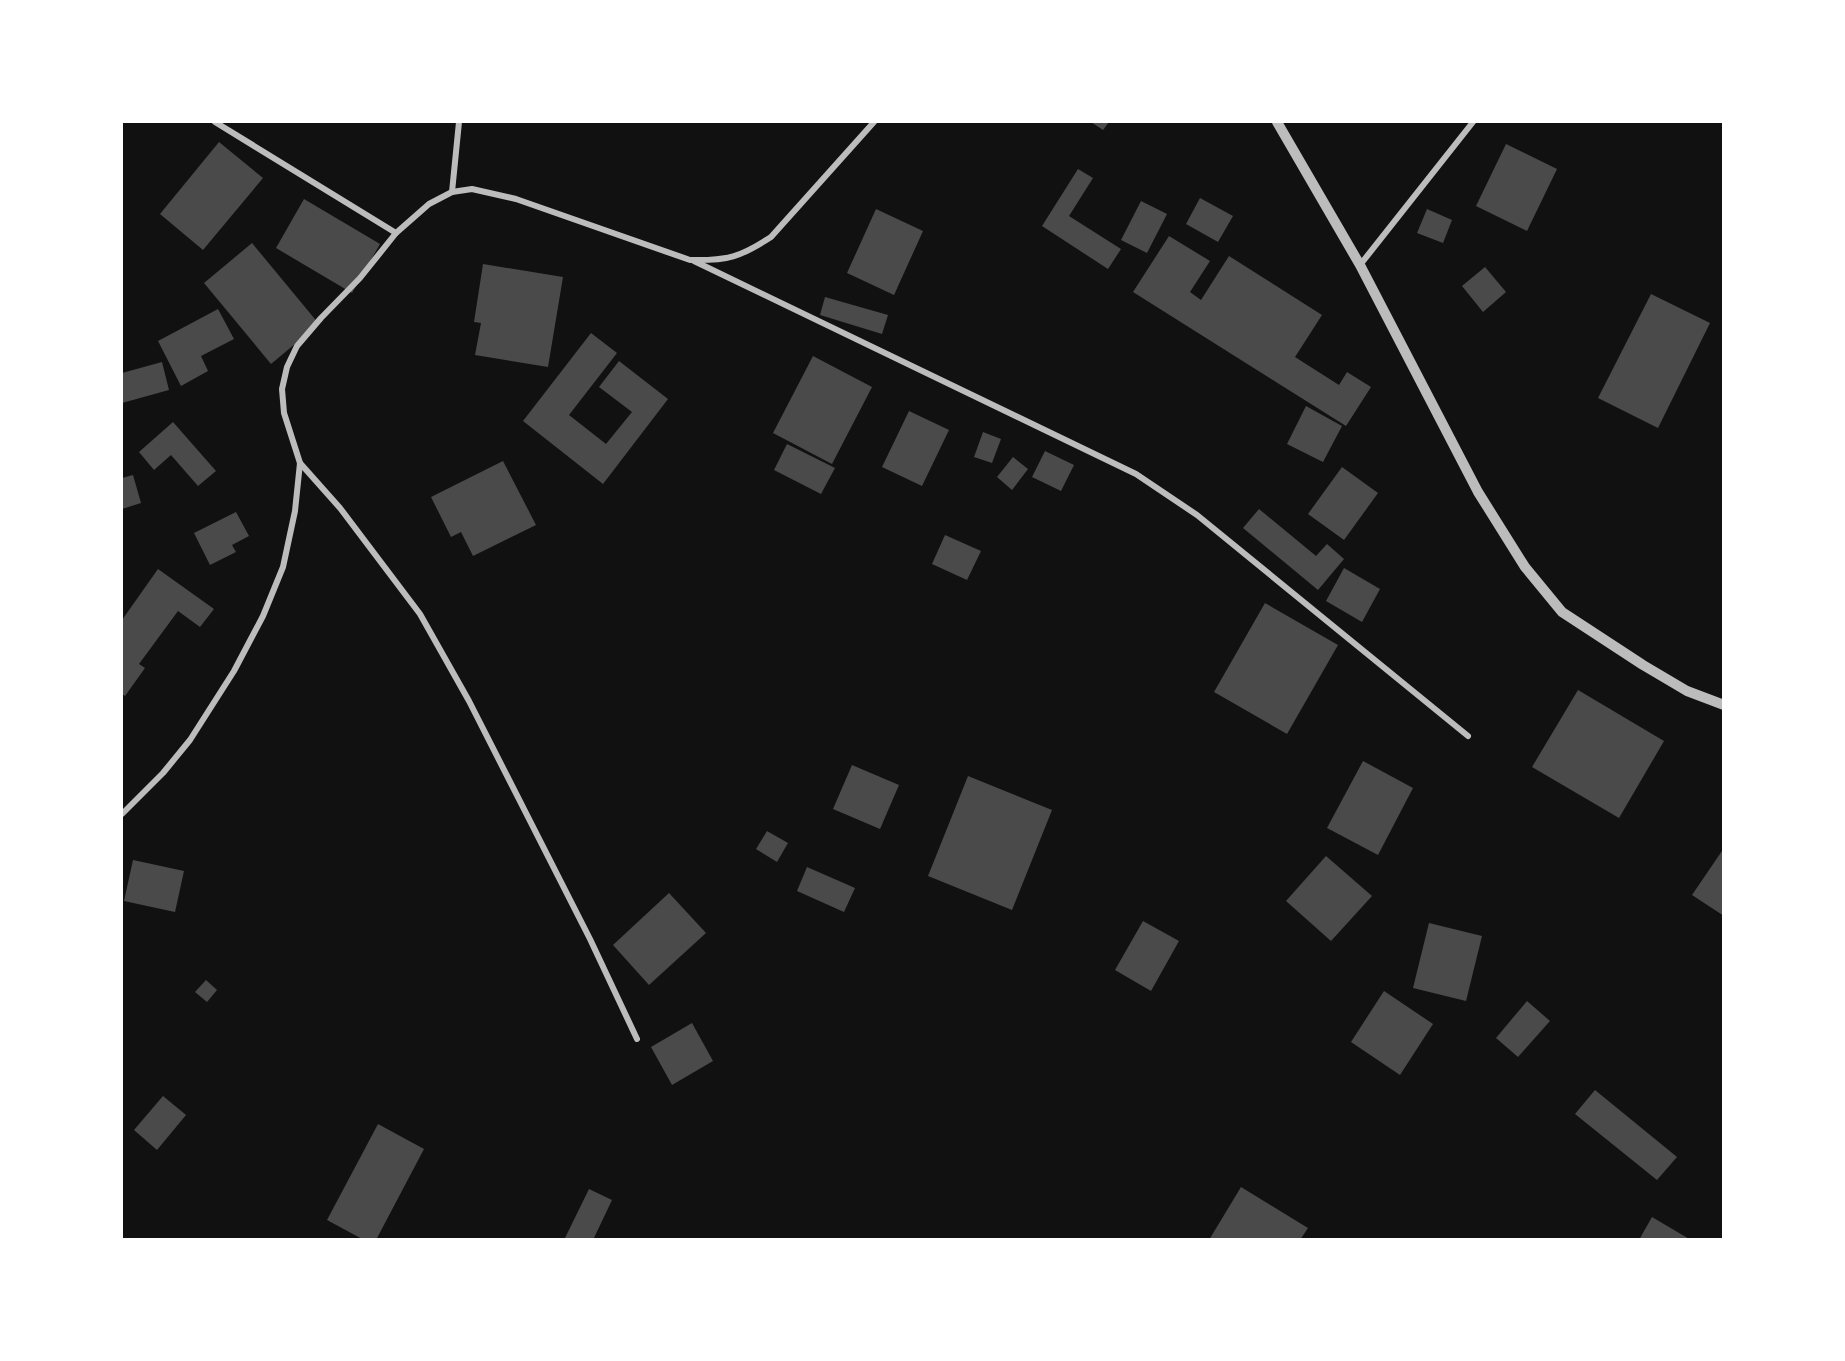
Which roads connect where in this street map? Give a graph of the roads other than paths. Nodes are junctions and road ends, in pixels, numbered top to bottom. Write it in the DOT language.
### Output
graph roads {
  1 [pos="215,122"];
  2 [pos="459,122"];
  3 [pos="874,122"];
  4 [pos="1277,122"];
  5 [pos="1473,122"];
  6 [pos="452,192"];
  7 [pos="396,233"];
  8 [pos="690,260"];
  9 [pos="1360,265"];
  10 [pos="300,463"];
  11 [pos="1724,705"];
  12 [pos="1468,736"];
  13 [pos="122,814"];
  14 [pos="637,1039"];
  1 -- 7 [label="street"];
  2 -- 6 [label="street"];
  3 -- 8 [label="street"];
  4 -- 9 [label="street"];
  5 -- 9 [label="street"];
  6 -- 7 [label="street"];
  6 -- 8 [label="street"];
  7 -- 10 [label="street"];
  8 -- 12 [label="street"];
  9 -- 11 [label="street"];
  10 -- 13 [label="street"];
  10 -- 14 [label="street"];
}
